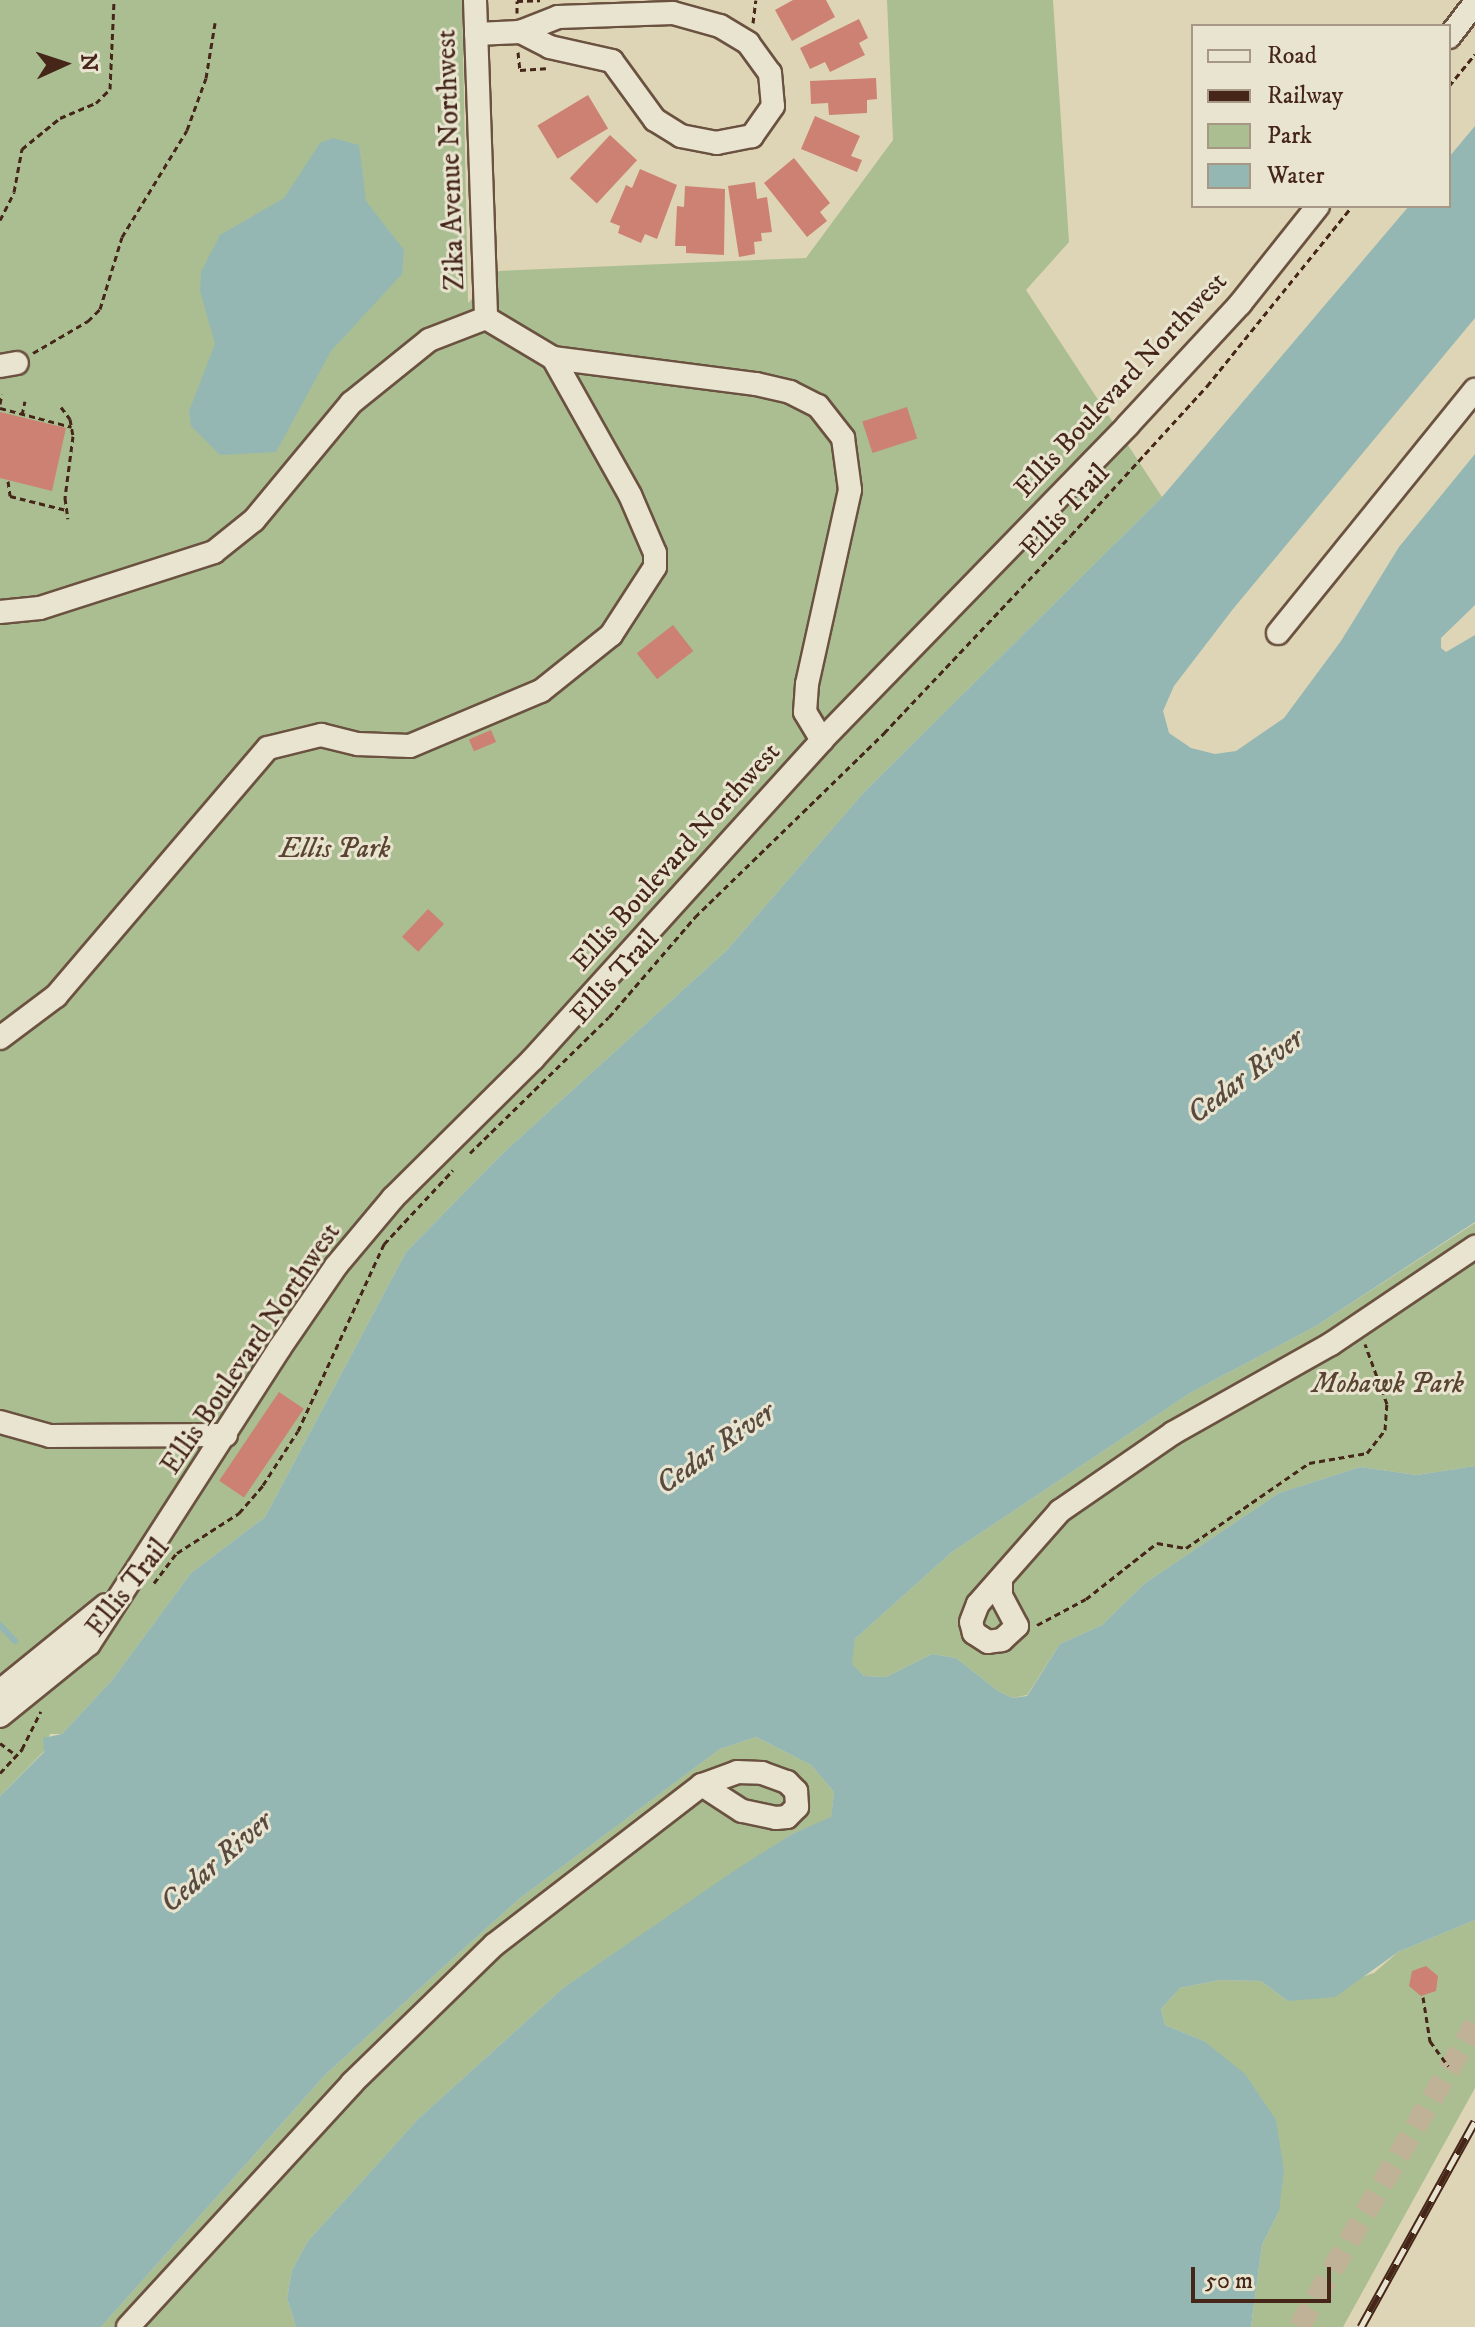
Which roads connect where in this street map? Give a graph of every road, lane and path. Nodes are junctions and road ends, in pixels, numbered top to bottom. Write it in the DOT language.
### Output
graph roads {
  1 [pos="114,0"];
  2 [pos="475,0"];
  3 [pos="756,0"];
  4 [pos="1475,3"];
  5 [pos="215,23"];
  6 [pos="518,32"];
  7 [pos="476,34"];
  8 [pos="1451,34"];
  9 [pos="762,35"];
  10 [pos="1475,54"];
  11 [pos="558,67"];
  12 [pos="1451,84"];
  13 [pos="1316,208"];
  14 [pos="1350,208"];
  15 [pos="0,220"];
  16 [pos="486,318"];
  17 [pos="553,358"];
  18 [pos="8,364"];
  19 [pos="1475,390"];
  20 [pos="2,394"];
  21 [pos="25,401"];
  22 [pos="0,406"];
  23 [pos="61,407"];
  24 [pos="22,415"];
  25 [pos="72,427"];
  26 [pos="8,481"];
  27 [pos="66,510"];
  28 [pos="68,519"];
  29 [pos="0,612"];
  30 [pos="1278,633"];
  31 [pos="822,740"];
  32 [pos="0,1038"];
  33 [pos="1475,1247"];
  34 [pos="1358,1325"];
  35 [pos="0,1422"];
  36 [pos="226,1435"];
  37 [pos="1001,1579"];
  38 [pos="140,1587"];
  39 [pos="1017,1626"];
  40 [pos="0,1691"];
  41 [pos="49,1701"];
  42 [pos="0,1716"];
  43 [pos="0,1743"];
  44 [pos="17,1756"];
  45 [pos="0,1773"];
  46 [pos="702,1785"];
  47 [pos="1423,1997"];
  48 [pos="1448,2066"];
  49 [pos="128,2327"];
  1 -- 15 [label="path"];
  2 -- 7 [label="street, Zika Avenue Northwest"];
  3 -- 9 [label="path"];
  4 -- 8 [label="street"];
  5 -- 18 [label="path"];
  6 -- 6 [label="street"];
  6 -- 7 [label="street"];
  6 -- 11 [label="path"];
  7 -- 16 [label="street, Zika Avenue Northwest"];
  10 -- 12 [label="path"];
  13 -- 31 [label="street, Ellis Boulevard Northwest"];
  14 -- 38 [label="path, Ellis Trail"];
  16 -- 17 [label="street"];
  16 -- 29 [label="street"];
  17 -- 31 [label="street"];
  17 -- 32 [label="street"];
  19 -- 30 [label="street"];
  20 -- 22 [label="path"];
  21 -- 24 [label="path"];
  22 -- 24 [label="path"];
  23 -- 25 [label="path"];
  24 -- 25 [label="path"];
  25 -- 27 [label="path"];
  26 -- 27 [label="path"];
  27 -- 28 [label="path"];
  31 -- 36 [label="street, Ellis Boulevard Northwest"];
  33 -- 34 [label="street"];
  34 -- 37 [label="street"];
  34 -- 39 [label="path"];
  35 -- 36 [label="street"];
  36 -- 38 [label="street, Ellis Boulevard Northwest"];
  37 -- 39 [label="street"];
  37 -- 39 [label="street"];
  38 -- 40 [label="street, Ellis Boulevard Northwest"];
  38 -- 42 [label="street, Ellis Boulevard Northwest"];
  41 -- 44 [label="path"];
  43 -- 44 [label="path"];
  44 -- 45 [label="path"];
  46 -- 49 [label="street"];
  47 -- 48 [label="path"];
}
